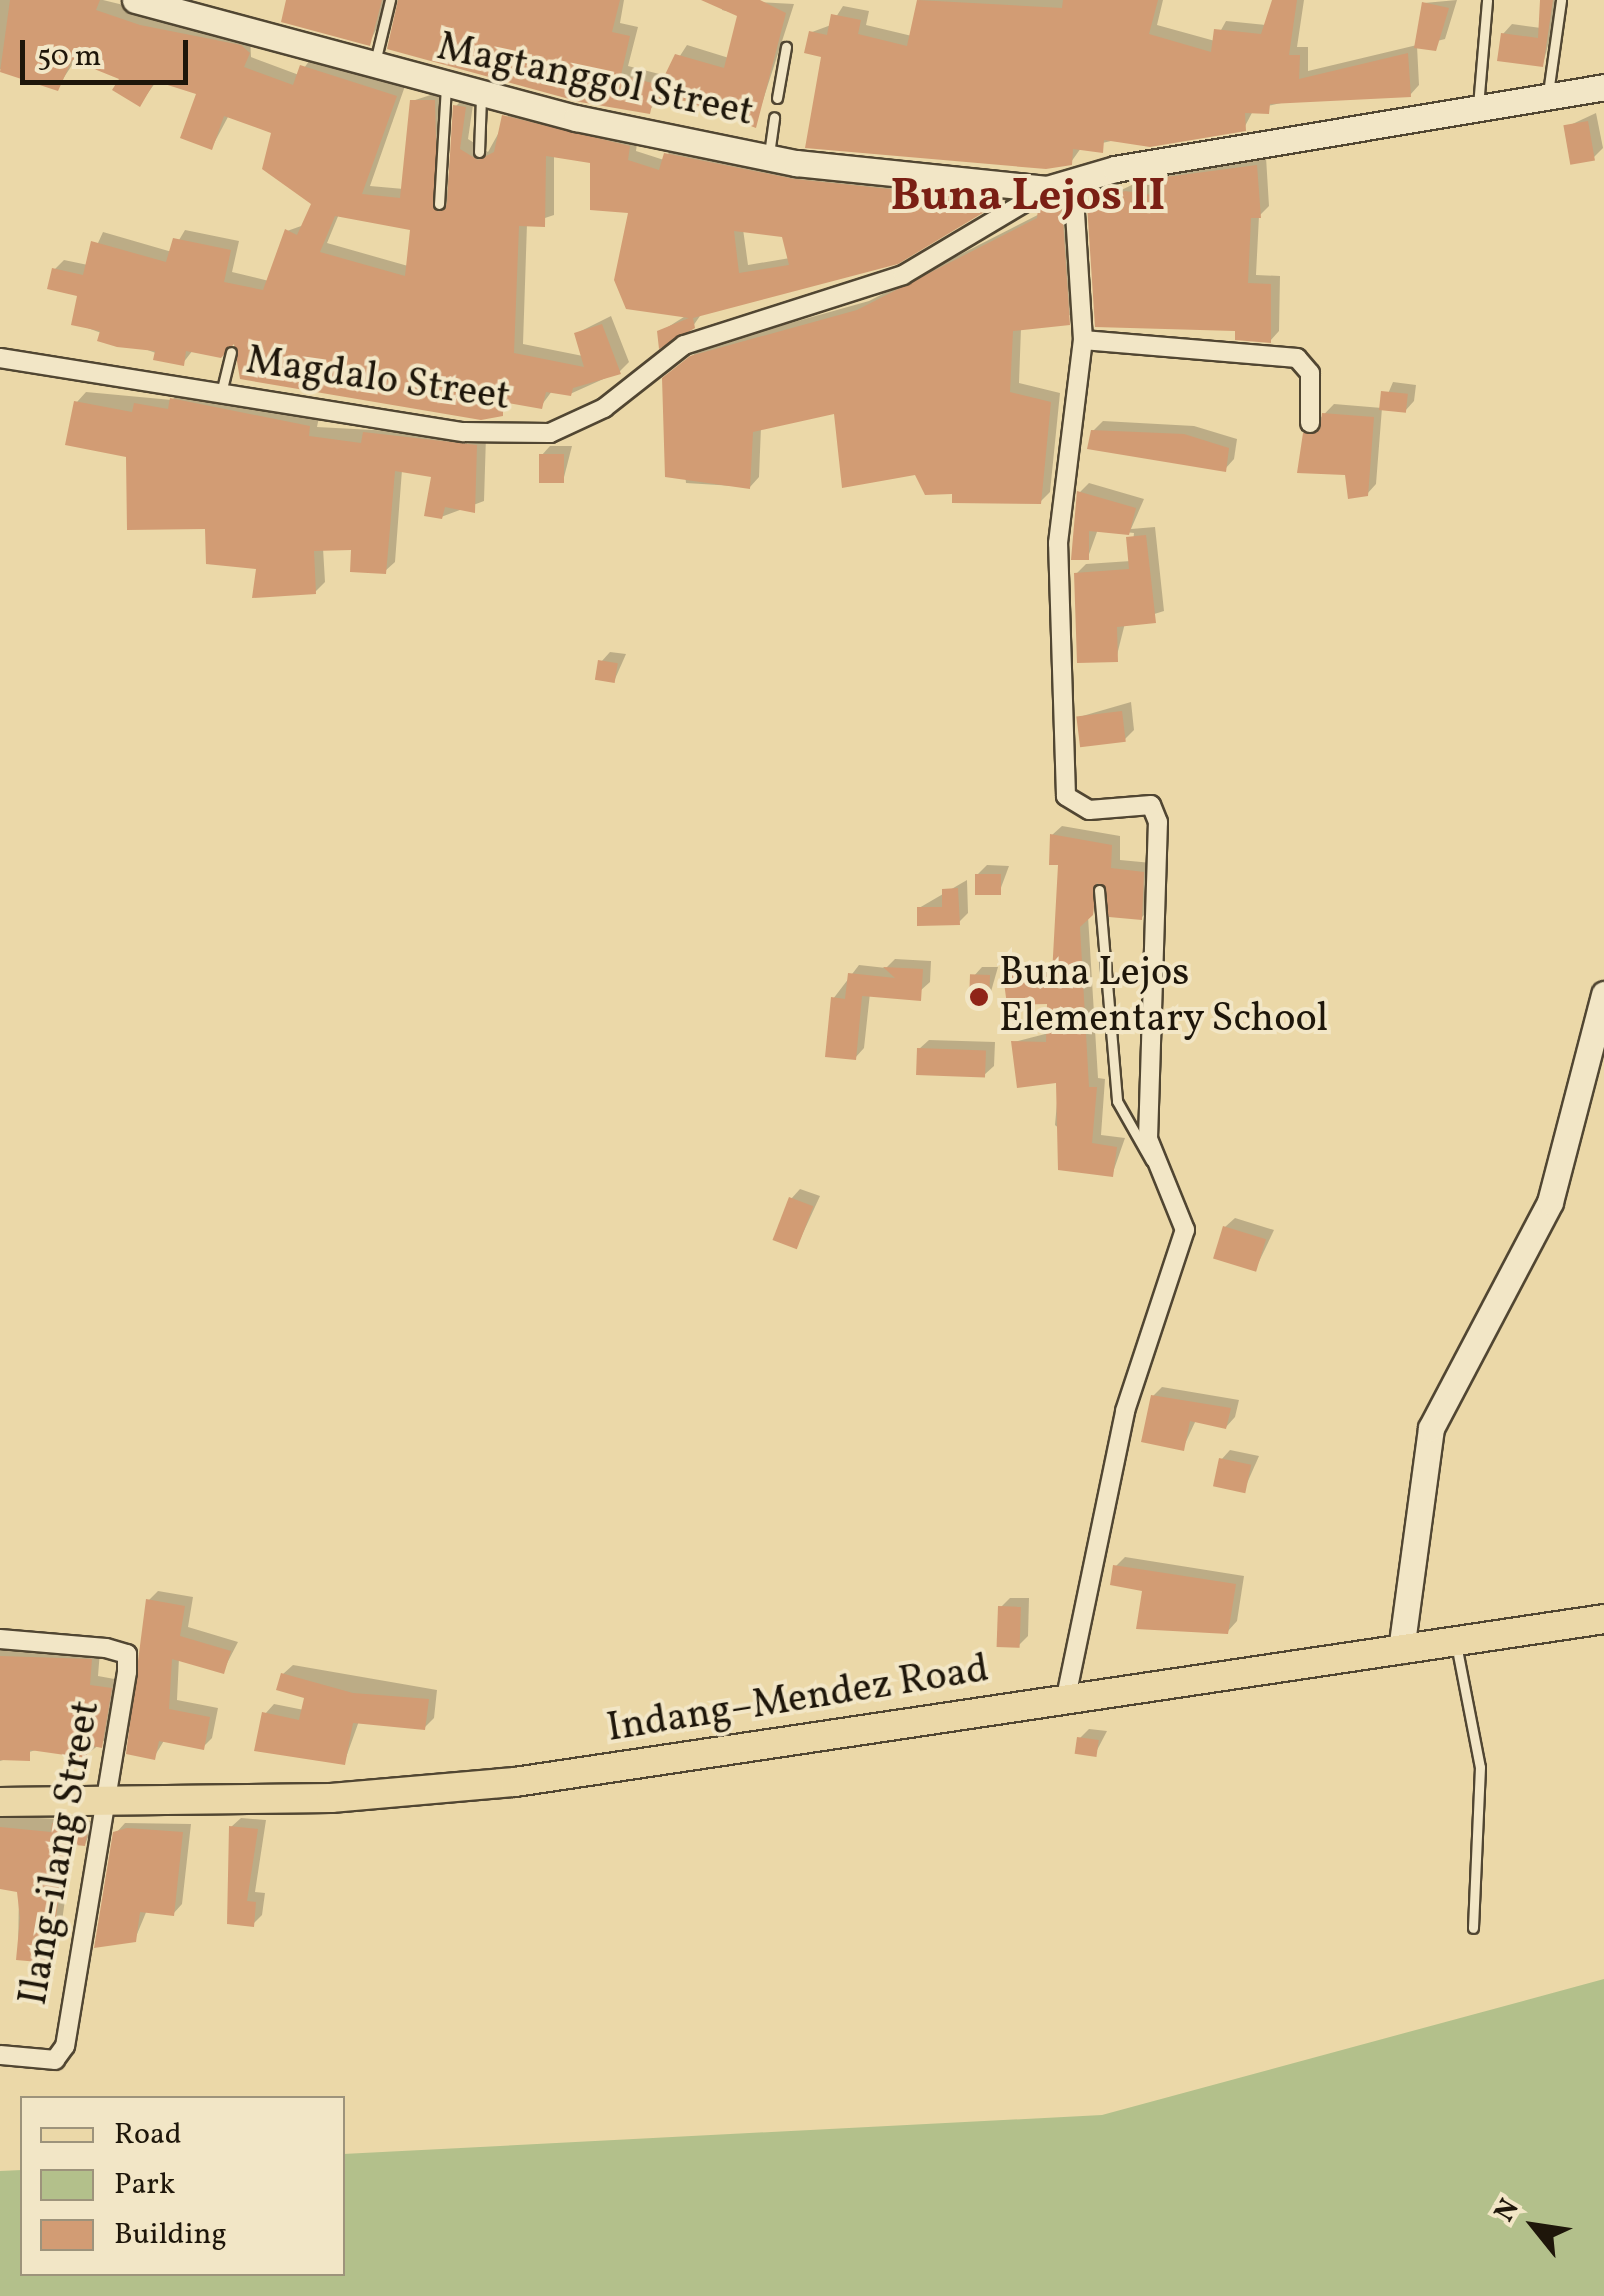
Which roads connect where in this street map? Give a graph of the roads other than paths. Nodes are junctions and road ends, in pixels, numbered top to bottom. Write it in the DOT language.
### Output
graph roads {
  1 [pos="135,0"];
  2 [pos="390,0"];
  3 [pos="1487,0"];
  4 [pos="1561,0"];
  5 [pos="786,47"];
  6 [pos="374,70"];
  7 [pos="1604,86"];
  8 [pos="446,87"];
  9 [pos="481,95"];
  10 [pos="1548,95"];
  11 [pos="777,98"];
  12 [pos="1478,109"];
  13 [pos="774,117"];
  14 [pos="479,152"];
  15 [pos="768,157"];
  16 [pos="1072,182"];
  17 [pos="1047,189"];
  18 [pos="439,204"];
  19 [pos="1083,340"];
  20 [pos="230,352"];
  21 [pos="0,358"];
  22 [pos="220,393"];
  23 [pos="1310,423"];
  24 [pos="1099,890"];
  25 [pos="1604,994"];
  26 [pos="1154,1164"];
  27 [pos="1604,1619"];
  28 [pos="0,1638"];
  29 [pos="1456,1641"];
  30 [pos="1401,1650"];
  31 [pos="1066,1697"];
  32 [pos="0,1802"];
  33 [pos="100,1803"];
  34 [pos="1473,1928"];
  35 [pos="0,2055"];
  1 -- 6 [label="street, Magtanggol Street"];
  2 -- 6 [label="lane"];
  3 -- 12 [label="lane"];
  4 -- 10 [label="lane"];
  5 -- 11 [label="lane"];
  6 -- 8 [label="street, Magtanggol Street"];
  7 -- 10 [label="street"];
  8 -- 9 [label="street, Magtanggol Street"];
  8 -- 18 [label="lane"];
  9 -- 14 [label="lane"];
  9 -- 15 [label="street, Magtanggol Street"];
  10 -- 12 [label="street"];
  12 -- 16 [label="street"];
  13 -- 15 [label="lane"];
  15 -- 17 [label="street, Magtanggol Street"];
  16 -- 17 [label="street"];
  16 -- 19 [label="street"];
  17 -- 22 [label="street, Magdalo Street"];
  19 -- 23 [label="street"];
  19 -- 26 [label="street"];
  20 -- 22 [label="lane"];
  21 -- 22 [label="street, Magdalo Street"];
  24 -- 26 [label="lane"];
  25 -- 30 [label="street"];
  26 -- 31 [label="street"];
  27 -- 29 [label="main road, Indang–Mendez Road"];
  28 -- 33 [label="street, Ilang-ilang Street"];
  29 -- 30 [label="main road, Indang–Mendez Road"];
  29 -- 34 [label="lane"];
  30 -- 31 [label="main road, Indang–Mendez Road"];
  31 -- 33 [label="main road, Indang–Mendez Road"];
  32 -- 33 [label="main road, Indang–Mendez Road"];
  33 -- 35 [label="street, Ilang-ilang Street"];
}
